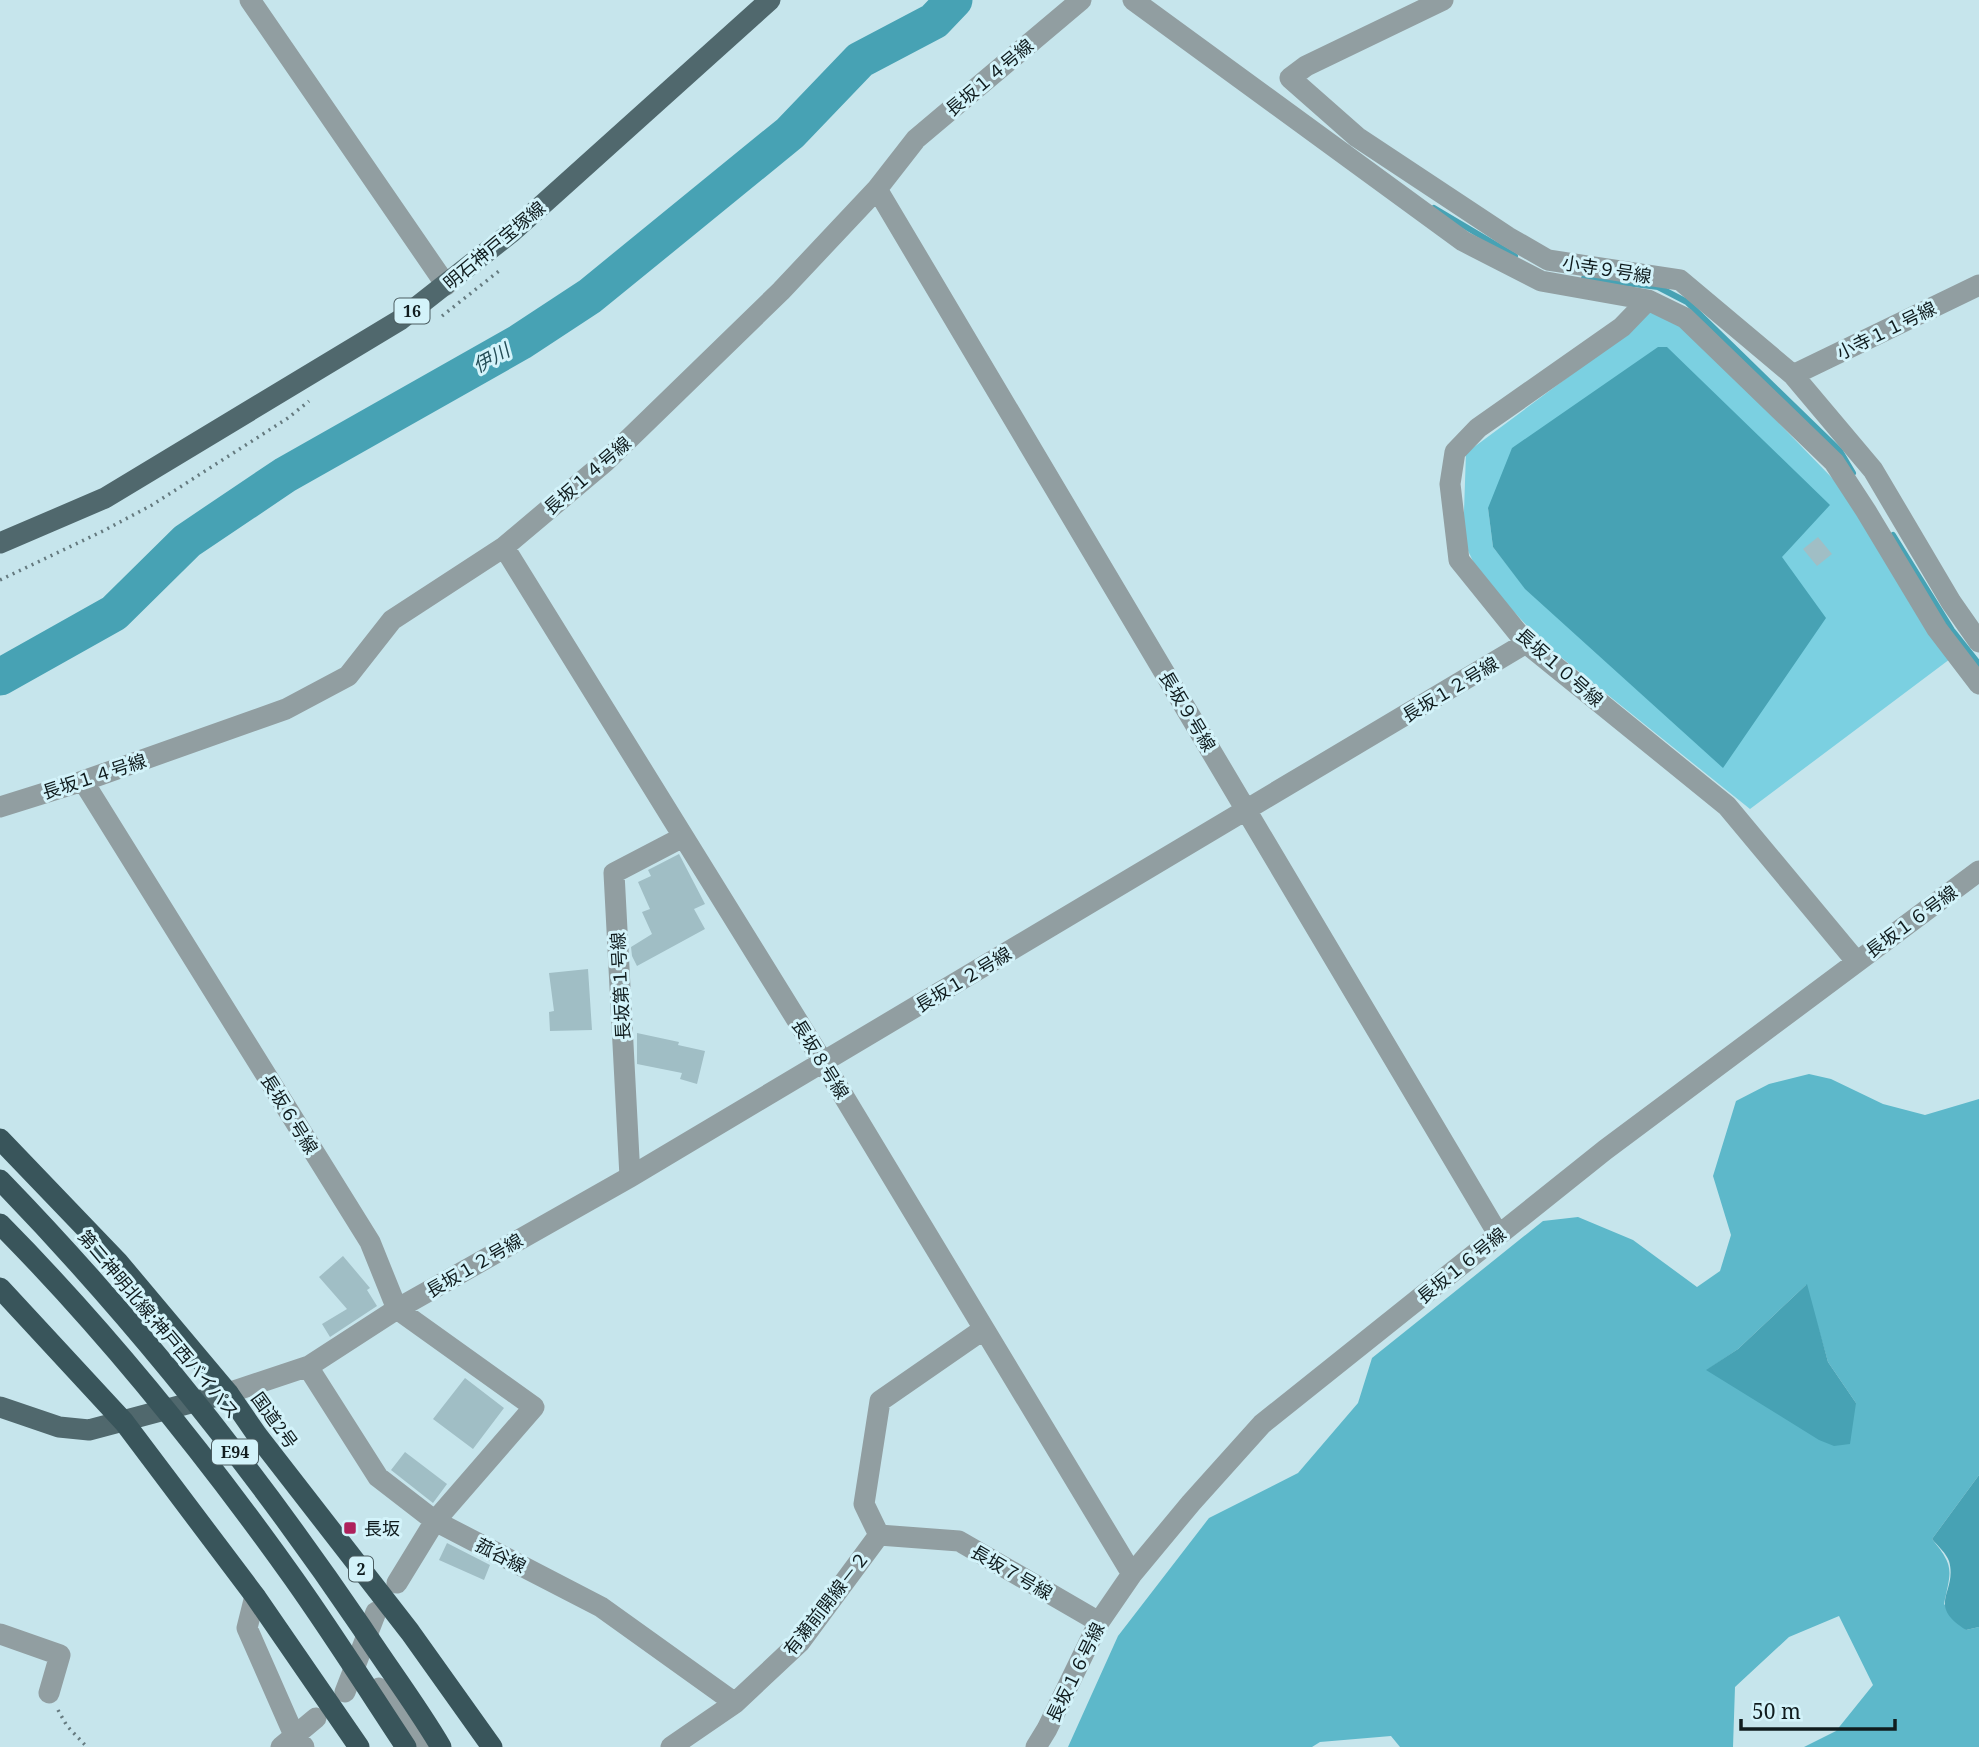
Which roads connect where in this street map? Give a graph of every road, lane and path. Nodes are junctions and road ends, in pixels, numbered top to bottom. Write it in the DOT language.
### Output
graph roads {
  1 [pos="250,0"];
  2 [pos="770,0"];
  3 [pos="1081,0"];
  4 [pos="1133,0"];
  5 [pos="1443,0"];
  6 [pos="1279,90"];
  7 [pos="877,189"];
  8 [pos="446,285"];
  9 [pos="1979,285"];
  10 [pos="1648,300"];
  11 [pos="1793,375"];
  12 [pos="1878,505"];
  13 [pos="0,543"];
  14 [pos="504,547"];
  15 [pos="1979,642"];
  16 [pos="1526,643"];
  17 [pos="1979,684"];
  18 [pos="83,781"];
  19 [pos="0,807"];
  20 [pos="1247,810"];
  21 [pos="683,837"];
  22 [pos="1979,871"];
  23 [pos="1856,961"];
  24 [pos="823,1062"];
  25 [pos="0,1139"];
  26 [pos="630,1177"];
  27 [pos="0,1180"];
  28 [pos="0,1224"];
  29 [pos="1498,1234"];
  30 [pos="0,1288"];
  31 [pos="397,1309"];
  32 [pos="984,1329"];
  33 [pos="308,1367"];
  34 [pos="228,1393"];
  35 [pos="0,1407"];
  36 [pos="124,1422"];
  37 [pos="435,1521"];
  38 [pos="879,1535"];
  39 [pos="1132,1574"];
  40 [pos="397,1583"];
  41 [pos="255,1596"];
  42 [pos="376,1612"];
  43 [pos="1098,1622"];
  44 [pos="0,1633"];
  45 [pos="358,1658"];
  46 [pos="345,1692"];
  47 [pos="49,1693"];
  48 [pos="735,1703"];
  49 [pos="316,1718"];
  50 [pos="293,1743"];
  51 [pos="87,1747"];
  52 [pos="359,1747"];
  53 [pos="406,1747"];
  54 [pos="420,1747"];
  55 [pos="442,1747"];
  56 [pos="492,1747"];
  57 [pos="671,1747"];
  58 [pos="1036,1747"];
  1 -- 8 [label="street"];
  2 -- 8 [label="main road, 明石神戸宝塚線 / 16"];
  3 -- 7 [label="street, 長坂１４号線"];
  4 -- 6 [label="street"];
  5 -- 6 [label="street"];
  6 -- 10 [label="street"];
  6 -- 11 [label="street, 小寺９号線"];
  7 -- 14 [label="street, 長坂１４号線"];
  7 -- 20 [label="street, 長坂９号線"];
  8 -- 13 [label="main road, 明石神戸宝塚線 / 16"];
  9 -- 11 [label="street, 小寺１１号線"];
  10 -- 12 [label="street"];
  10 -- 16 [label="street, 長坂１０号線"];
  11 -- 12 [label="street, 小寺９号線"];
  12 -- 15 [label="street, 小寺９号線"];
  12 -- 17 [label="street"];
  14 -- 18 [label="street, 長坂１４号線"];
  14 -- 21 [label="street, 長坂８号線"];
  16 -- 20 [label="street, 長坂１２号線"];
  16 -- 23 [label="street, 長坂１０号線"];
  18 -- 19 [label="street, 長坂１４号線"];
  18 -- 31 [label="street, 長坂６号線"];
  20 -- 24 [label="street, 長坂１２号線"];
  20 -- 29 [label="street, 長坂９号線"];
  21 -- 24 [label="street, 長坂８号線"];
  21 -- 26 [label="street, 長坂第１号線"];
  22 -- 23 [label="street, 長坂１６号線"];
  23 -- 29 [label="street, 長坂１６号線"];
  24 -- 26 [label="street, 長坂１２号線"];
  24 -- 32 [label="street, 長坂８号線"];
  25 -- 34 [label="highway, 国道2号 / 2"];
  26 -- 31 [label="street, 長坂１２号線"];
  27 -- 55 [label="highway, 第二神明北線;神戸西バイパス / E94, bridge"];
  28 -- 53 [label="highway, E94, bridge"];
  29 -- 39 [label="street, 長坂１６号線"];
  30 -- 36 [label="highway"];
  31 -- 33 [label="street, 長坂１２号線"];
  31 -- 37 [label="street"];
  32 -- 38 [label="street"];
  32 -- 39 [label="street, 長坂８号線"];
  33 -- 34 [label="street, 長坂１２号線"];
  33 -- 37 [label="street, 菰谷線"];
  34 -- 36 [label="main road"];
  34 -- 56 [label="highway, 国道2号 / 2"];
  35 -- 36 [label="main road"];
  36 -- 41 [label="highway"];
  37 -- 40 [label="street"];
  37 -- 48 [label="street, 菰谷線"];
  38 -- 43 [label="street, 長坂７号線"];
  38 -- 48 [label="street, 有瀬前開線－２"];
  39 -- 43 [label="street, 長坂１６号線"];
  41 -- 50 [label="street"];
  41 -- 52 [label="highway"];
  42 -- 45 [label="street"];
  43 -- 58 [label="street, 長坂１６号線"];
  44 -- 47 [label="street"];
  45 -- 46 [label="street"];
  45 -- 54 [label="street"];
  47 -- 51 [label="path"];
  48 -- 57 [label="street, 有瀬前開線－２"];
  49 -- 50 [label="street"];
}
